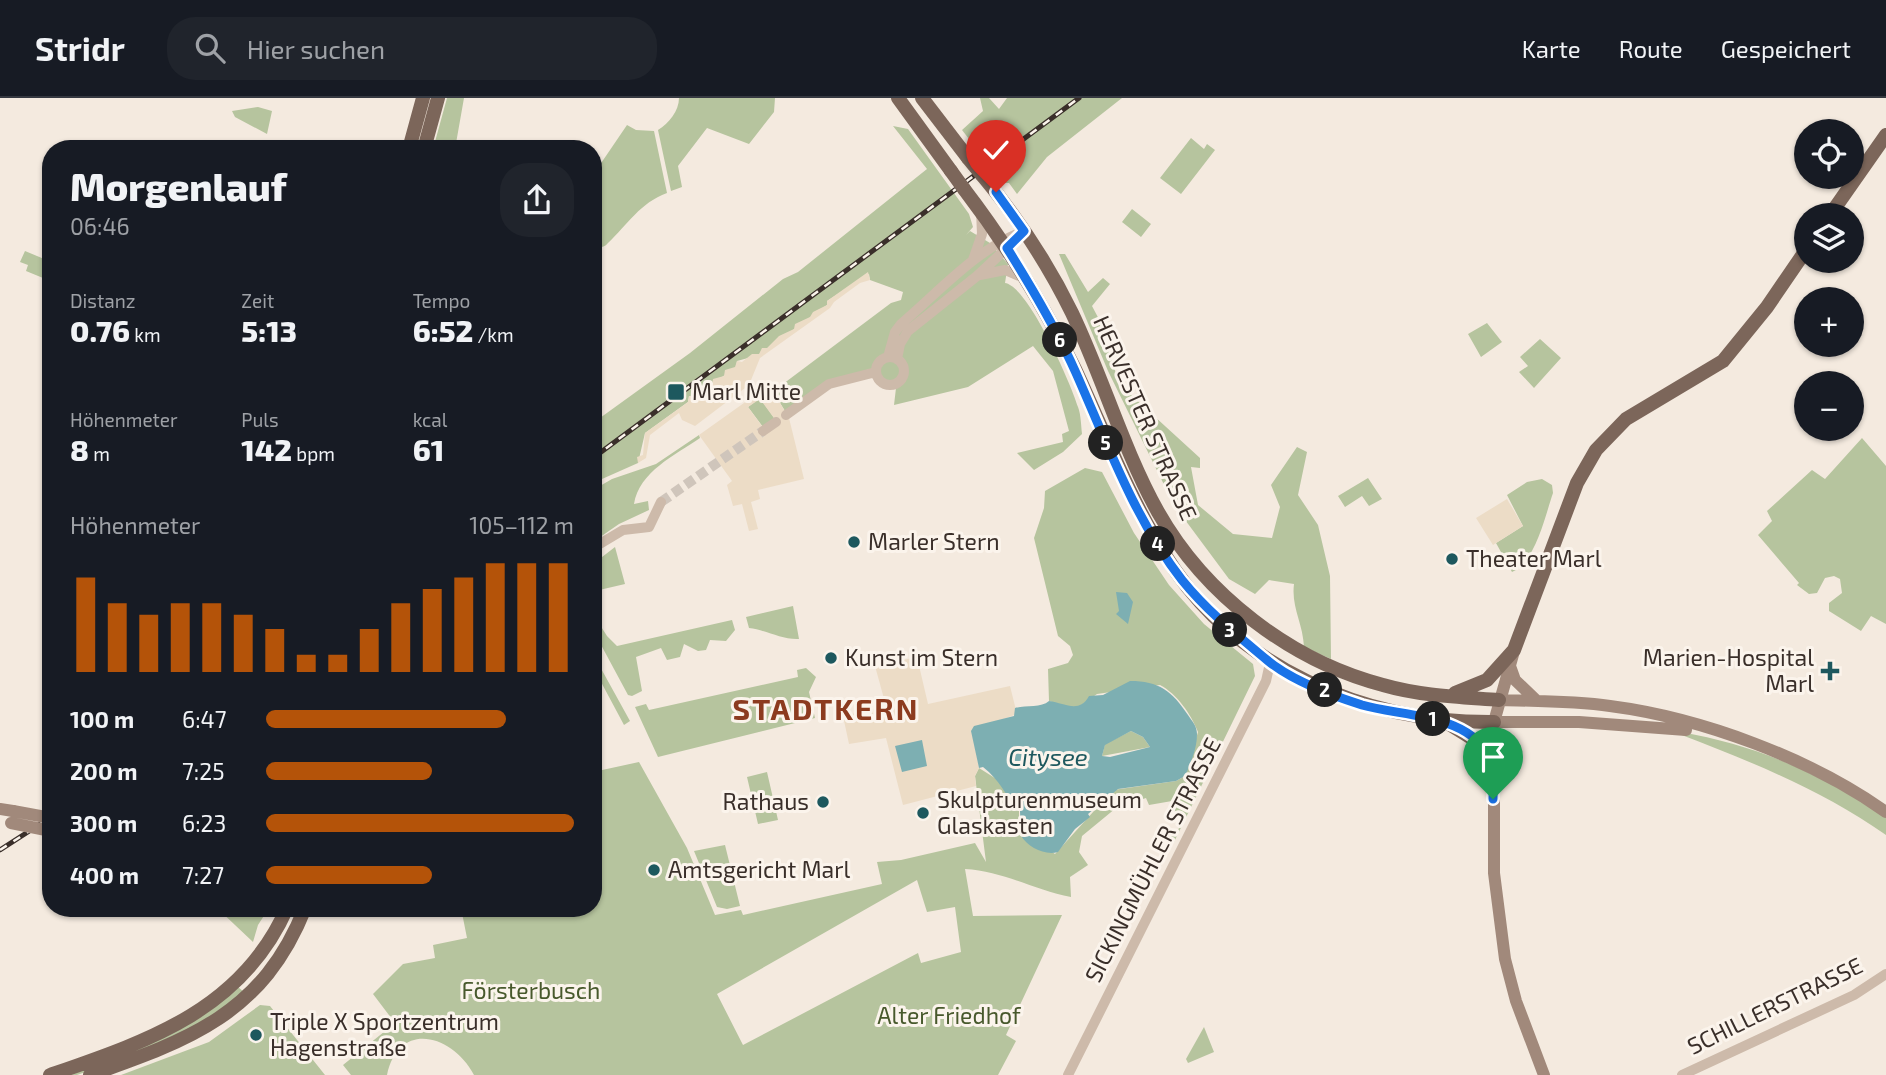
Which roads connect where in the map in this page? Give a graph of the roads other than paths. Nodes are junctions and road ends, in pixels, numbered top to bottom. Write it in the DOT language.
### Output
graph roads {
  1 [pos="423,98"];
  2 [pos="438,98"];
  3 [pos="898,98"];
  4 [pos="922,98"];
  5 [pos="1886,135"];
  6 [pos="411,140"];
  7 [pos="426,140"];
  8 [pos="1838,203"];
  9 [pos="981,211"];
  10 [pos="1024,231"];
  11 [pos="1001,239"];
  12 [pos="972,261"];
  13 [pos="1794,268"];
  14 [pos="977,276"];
  15 [pos="1027,280"];
  16 [pos="893,358"];
  17 [pos="876,372"];
  18 [pos="786,415"];
  19 [pos="776,422"];
  20 [pos="764,431"];
  21 [pos="661,502"];
  22 [pos="602,543"];
  23 [pos="1514,650"];
  24 [pos="1270,663"];
  25 [pos="1510,666"];
  26 [pos="1444,696"];
  27 [pos="1499,700"];
  28 [pos="1537,701"];
  29 [pos="1442,720"];
  30 [pos="1494,722"];
  31 [pos="1729,735"];
  32 [pos="1493,765"];
  33 [pos="1886,812"];
  34 [pos="6,816"];
  35 [pos="42,818"];
  36 [pos="42,828"];
  37 [pos="282,917"];
  38 [pos="301,917"];
  39 [pos="1886,974"];
  40 [pos="50,1075"];
  41 [pos="90,1075"];
  42 [pos="1068,1075"];
  43 [pos="1544,1075"];
  44 [pos="1682,1075"];
  1 -- 6 [label="main road"];
  2 -- 7 [label="main road"];
  3 -- 9 [label="main road, HERVESTER STRASSE, bridge"];
  4 -- 10 [label="main road, HERVESTER STRASSE, bridge"];
  5 -- 8 [label="main road"];
  9 -- 11 [label="main road, HERVESTER STRASSE"];
  9 -- 12 [label="street"];
  10 -- 11 [label="street"];
  10 -- 26 [label="main road, HERVESTER STRASSE"];
  11 -- 12 [label="street"];
  11 -- 14 [label="street"];
  11 -- 15 [label="main road, HERVESTER STRASSE"];
  12 -- 16 [label="street"];
  13 -- 23 [label="main road"];
  14 -- 15 [label="street"];
  14 -- 16 [label="street"];
  15 -- 24 [label="main road, HERVESTER STRASSE"];
  16 -- 17 [label="street"];
  16 -- 17 [label="street"];
  17 -- 18 [label="street"];
  19 -- 20 [label="street"];
  21 -- 22 [label="street"];
  23 -- 25 [label="main road"];
  23 -- 26 [label="main road"];
  24 -- 29 [label="main road, HERVESTER STRASSE"];
  24 -- 42 [label="street, SICKINGMÜHLER STRASSE"];
  25 -- 27 [label="main road"];
  25 -- 28 [label="main road"];
  26 -- 27 [label="main road, HERVESTER STRASSE"];
  27 -- 28 [label="main road, HERVESTER STRASSE"];
  27 -- 30 [label="main road"];
  28 -- 31 [label="main road, HERVESTER STRASSE"];
  29 -- 30 [label="main road, HERVESTER STRASSE"];
  29 -- 32 [label="main road"];
  30 -- 31 [label="main road, HERVESTER STRASSE"];
  30 -- 32 [label="main road"];
  31 -- 33 [label="main road, HERVESTER STRASSE"];
  32 -- 43 [label="main road"];
  34 -- 35 [label="main road, bridge"];
  34 -- 36 [label="main road, bridge"];
  37 -- 40 [label="main road"];
  38 -- 41 [label="main road"];
  39 -- 44 [label="street, SCHILLERSTRASSE"];
}
